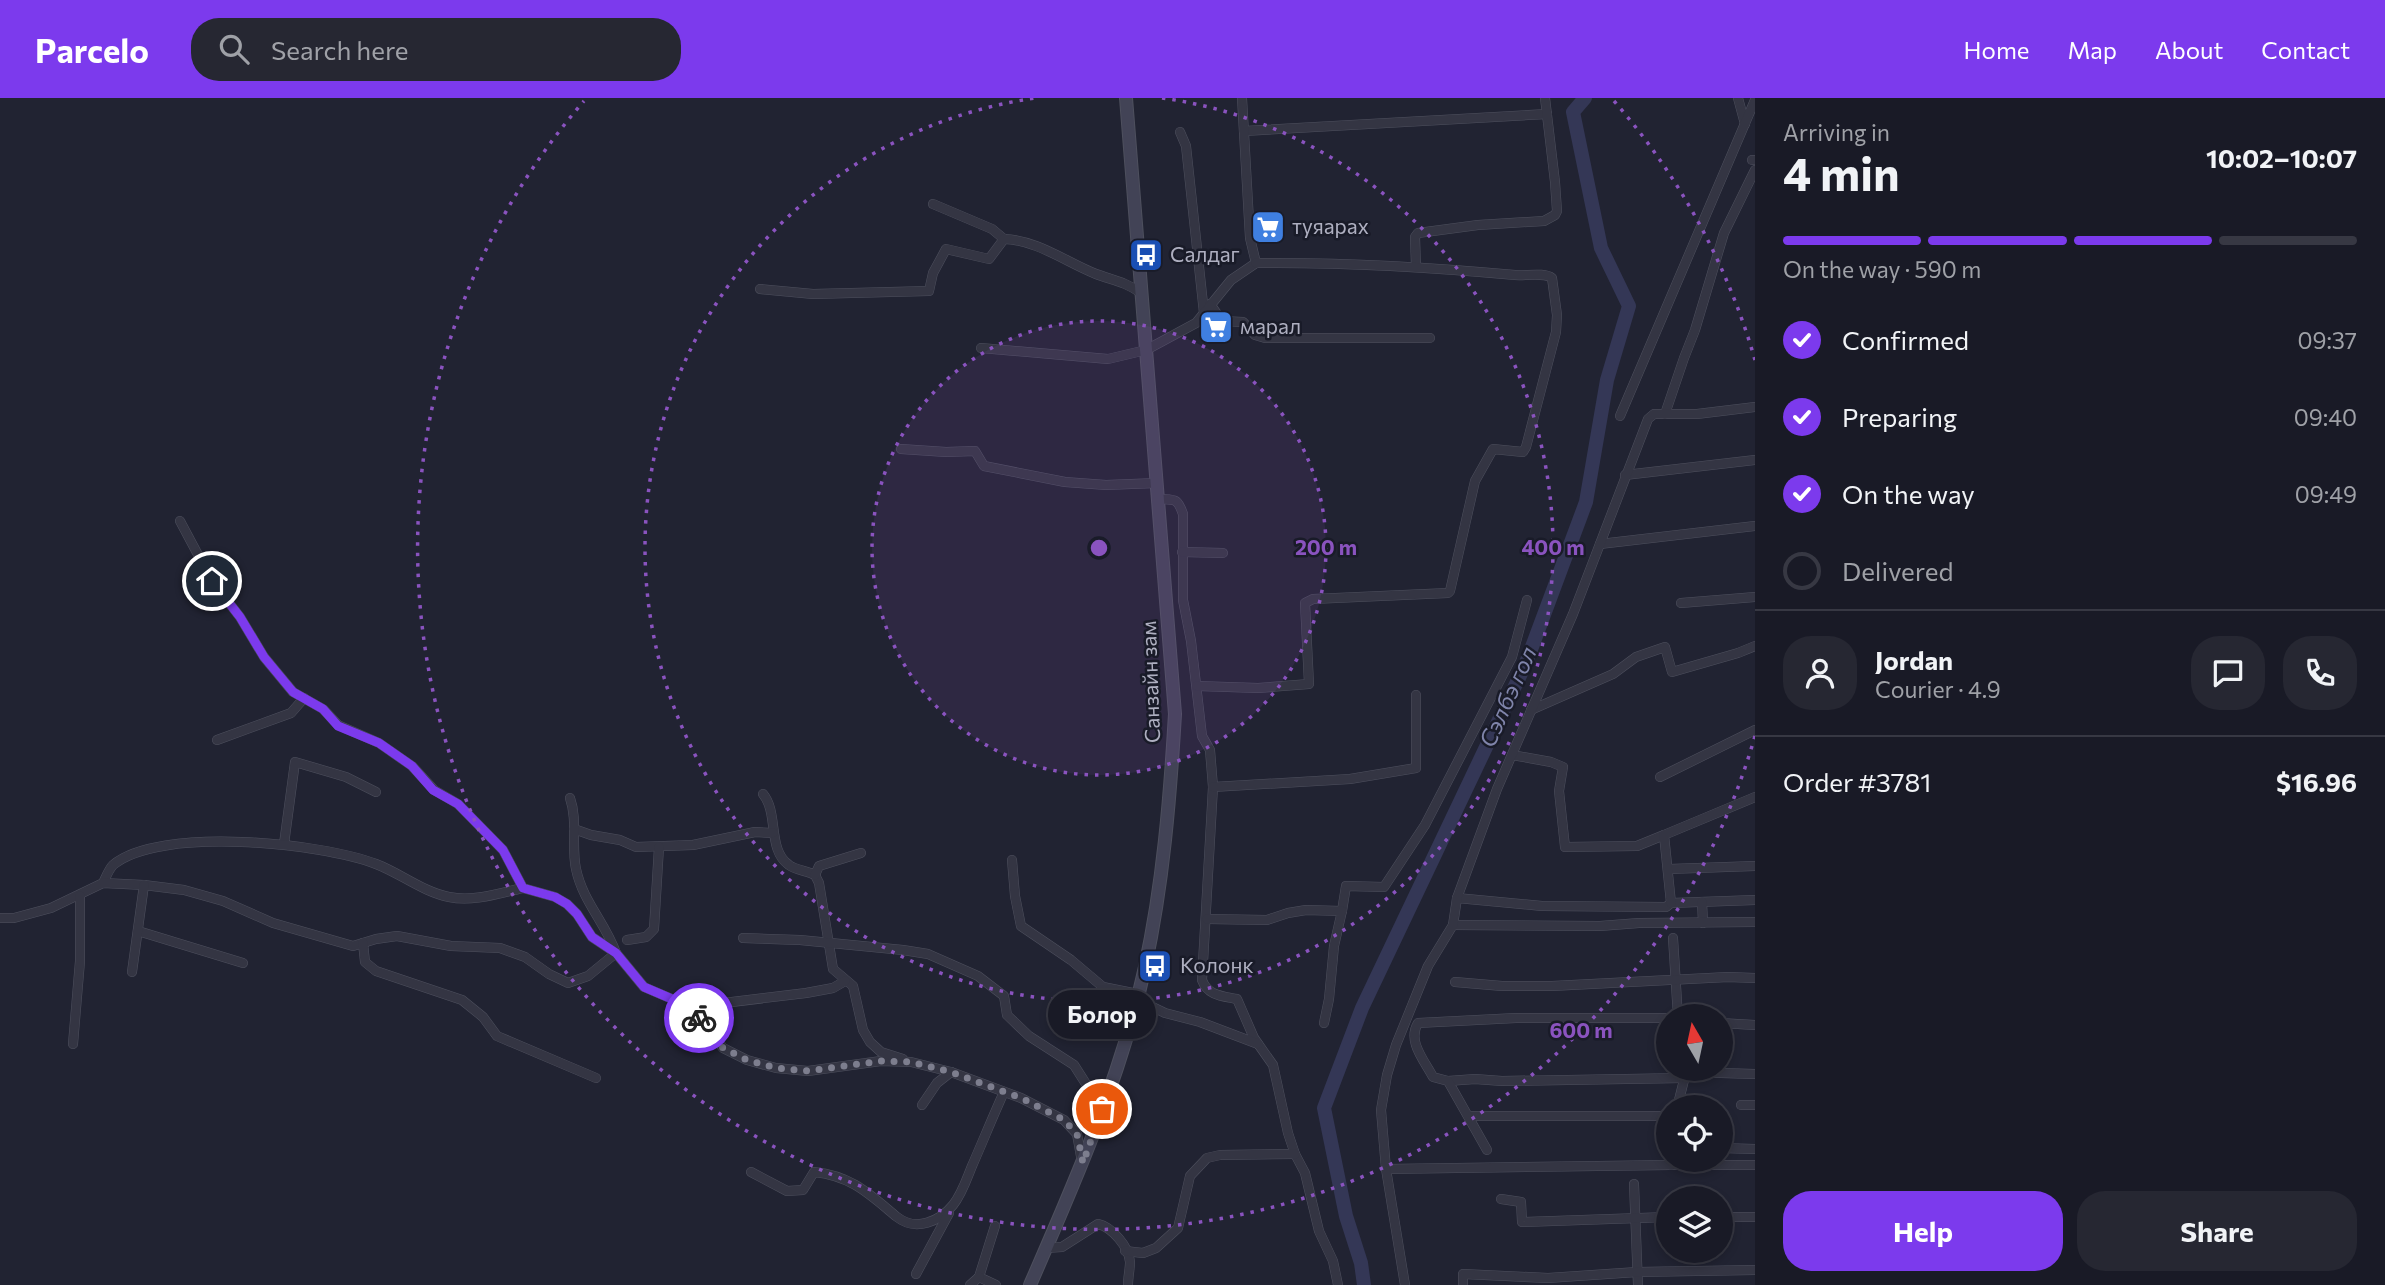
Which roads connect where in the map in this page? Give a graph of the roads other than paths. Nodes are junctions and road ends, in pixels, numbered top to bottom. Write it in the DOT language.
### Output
graph roads {
  1 [pos="1126,98"];
  2 [pos="1241,98"];
  3 [pos="1545,98"];
  4 [pos="1738,98"];
  5 [pos="1755,100"];
  6 [pos="1547,114"];
  7 [pos="1745,124"];
  8 [pos="1244,131"];
  9 [pos="1180,132"];
  10 [pos="1754,163"];
  11 [pos="933,204"];
  12 [pos="1004,239"];
  13 [pos="1256,263"];
  14 [pos="1416,266"];
  15 [pos="760,289"];
  16 [pos="1141,293"];
  17 [pos="1207,309"];
  18 [pos="1430,338"];
  19 [pos="981,348"];
  20 [pos="1146,350"];
  21 [pos="1755,407"];
  22 [pos="1665,414"];
  23 [pos="1620,416"];
  24 [pos="901,449"];
  25 [pos="1755,460"];
  26 [pos="1625,475"];
  27 [pos="1157,483"];
  28 [pos="1158,499"];
  29 [pos="180,522"];
  30 [pos="1755,526"];
  31 [pos="1600,544"];
  32 [pos="1182,552"];
  33 [pos="1223,553"];
  34 [pos="1755,597"];
  35 [pos="1527,600"];
  36 [pos="1681,603"];
  37 [pos="1755,646"];
  38 [pos="1197,686"];
  39 [pos="1416,695"];
  40 [pos="304,698"];
  41 [pos="1531,710"];
  42 [pos="1755,730"];
  43 [pos="217,740"];
  44 [pos="1512,755"];
  45 [pos="1660,777"];
  46 [pos="1213,787"];
  47 [pos="376,792"];
  48 [pos="763,794"];
  49 [pos="1755,797"];
  50 [pos="570,798"];
  51 [pos="574,829"];
  52 [pos="772,833"];
  53 [pos="1664,835"];
  54 [pos="284,844"];
  55 [pos="659,847"];
  56 [pos="861,853"];
  57 [pos="1012,860"];
  58 [pos="1755,866"];
  59 [pos="1669,869"];
  60 [pos="815,875"];
  61 [pos="103,883"];
  62 [pos="144,885"];
  63 [pos="523,888"];
  64 [pos="80,896"];
  65 [pos="1457,898"];
  66 [pos="1755,900"];
  67 [pos="1702,902"];
  68 [pos="1671,903"];
  69 [pos="1342,911"];
  70 [pos="0,918"];
  71 [pos="1207,919"];
  72 [pos="1755,922"];
  73 [pos="1703,923"];
  74 [pos="1453,925"];
  75 [pos="138,931"];
  76 [pos="743,938"];
  77 [pos="1673,938"];
  78 [pos="627,940"];
  79 [pos="363,943"];
  80 [pos="828,944"];
  81 [pos="616,953"];
  82 [pos="243,963"];
  83 [pos="132,972"];
  84 [pos="1755,978"];
  85 [pos="1676,979"];
  86 [pos="845,981"];
  87 [pos="1455,982"];
  88 [pos="1137,996"];
  89 [pos="1677,1004"];
  90 [pos="1656,1018"];
  91 [pos="1324,1023"];
  92 [pos="705,1024"];
  93 [pos="1733,1024"];
  94 [pos="1755,1025"];
  95 [pos="73,1044"];
  96 [pos="1258,1044"];
  97 [pos="911,1062"];
  98 [pos="951,1072"];
  99 [pos="1733,1073"];
  100 [pos="1755,1074"];
  101 [pos="596,1078"];
  102 [pos="1656,1078"];
  103 [pos="1448,1081"];
  104 [pos="1004,1092"];
  105 [pos="922,1105"];
  106 [pos="1741,1105"];
  107 [pos="1755,1105"];
  108 [pos="1102,1109"];
  109 [pos="1469,1116"];
  110 [pos="1656,1116"];
  111 [pos="1733,1148"];
  112 [pos="1755,1149"];
  113 [pos="1487,1150"];
  114 [pos="1295,1154"];
  115 [pos="1083,1163"];
  116 [pos="1656,1163"];
  117 [pos="1733,1165"];
  118 [pos="1755,1166"];
  119 [pos="1386,1169"];
  120 [pos="751,1172"];
  121 [pos="1634,1184"];
  122 [pos="1501,1199"];
  123 [pos="953,1205"];
  124 [pos="1635,1217"];
  125 [pos="1656,1217"];
  126 [pos="1733,1217"];
  127 [pos="1755,1217"];
  128 [pos="995,1226"];
  129 [pos="1046,1248"];
  130 [pos="1125,1251"];
  131 [pos="1755,1270"];
  132 [pos="1637,1272"];
  133 [pos="916,1274"];
  134 [pos="979,1276"];
  135 [pos="970,1285"];
  136 [pos="996,1285"];
  137 [pos="1030,1285"];
  138 [pos="1128,1285"];
  139 [pos="1338,1285"];
  140 [pos="1405,1285"];
  141 [pos="1463,1285"];
  142 [pos="1638,1285"];
  1 -- 16 [label="main road, Санзайн зам"];
  2 -- 8 [label="street"];
  3 -- 6 [label="street"];
  4 -- 7 [label="street"];
  5 -- 7 [label="street"];
  6 -- 8 [label="street"];
  6 -- 14 [label="street"];
  7 -- 23 [label="street"];
  8 -- 13 [label="street"];
  9 -- 17 [label="street"];
  10 -- 22 [label="street"];
  11 -- 12 [label="street"];
  12 -- 15 [label="street"];
  12 -- 16 [label="street"];
  13 -- 14 [label="street"];
  13 -- 17 [label="street"];
  14 -- 38 [label="street"];
  16 -- 20 [label="main road, Санзайн зам"];
  17 -- 18 [label="street"];
  17 -- 20 [label="street"];
  19 -- 20 [label="street"];
  20 -- 27 [label="main road, Санзайн зам"];
  21 -- 22 [label="street"];
  22 -- 26 [label="street"];
  24 -- 27 [label="street"];
  25 -- 26 [label="street"];
  26 -- 31 [label="street"];
  27 -- 28 [label="main road, Санзайн зам"];
  28 -- 32 [label="street"];
  28 -- 88 [label="main road, Санзайн зам"];
  29 -- 40 [label="street"];
  30 -- 31 [label="street"];
  31 -- 41 [label="street"];
  32 -- 33 [label="street"];
  32 -- 38 [label="street"];
  34 -- 36 [label="street"];
  35 -- 69 [label="street"];
  37 -- 41 [label="street"];
  38 -- 46 [label="street"];
  39 -- 46 [label="street"];
  40 -- 43 [label="street"];
  40 -- 63 [label="street"];
  41 -- 44 [label="street"];
  42 -- 45 [label="street"];
  44 -- 53 [label="street"];
  44 -- 65 [label="street"];
  46 -- 71 [label="street"];
  47 -- 54 [label="street"];
  48 -- 52 [label="street"];
  49 -- 53 [label="street"];
  50 -- 51 [label="street"];
  51 -- 55 [label="street"];
  51 -- 81 [label="street"];
  52 -- 55 [label="street"];
  52 -- 60 [label="street"];
  53 -- 59 [label="street"];
  54 -- 61 [label="street"];
  54 -- 63 [label="street"];
  55 -- 78 [label="street"];
  56 -- 60 [label="street"];
  57 -- 88 [label="street"];
  58 -- 59 [label="street"];
  59 -- 68 [label="street"];
  60 -- 80 [label="street"];
  61 -- 62 [label="street"];
  61 -- 64 [label="street"];
  62 -- 75 [label="street"];
  62 -- 79 [label="street"];
  63 -- 81 [label="street"];
  64 -- 70 [label="street"];
  64 -- 95 [label="street"];
  65 -- 68 [label="street"];
  65 -- 74 [label="street"];
  66 -- 67 [label="street"];
  67 -- 68 [label="street"];
  67 -- 73 [label="street"];
  69 -- 71 [label="street"];
  69 -- 91 [label="street"];
  71 -- 96 [label="street"];
  72 -- 73 [label="street"];
  73 -- 74 [label="street"];
  74 -- 119 [label="street"];
  75 -- 82 [label="street"];
  75 -- 83 [label="street"];
  76 -- 80 [label="street"];
  77 -- 85 [label="street"];
  79 -- 81 [label="street"];
  79 -- 101 [label="street"];
  80 -- 86 [label="street"];
  80 -- 108 [label="street"];
  81 -- 92 [label="street"];
  84 -- 85 [label="street"];
  85 -- 87 [label="street"];
  85 -- 89 [label="street"];
  86 -- 92 [label="street"];
  86 -- 97 [label="street"];
  88 -- 96 [label="street"];
  88 -- 108 [label="main road, Санзайн зам"];
  90 -- 103 [label="street"];
  92 -- 97 [label="street"];
  93 -- 94 [label="street"];
  96 -- 114 [label="street"];
  97 -- 98 [label="street"];
  98 -- 104 [label="street"];
  98 -- 105 [label="street"];
  99 -- 100 [label="street"];
  102 -- 103 [label="street"];
  103 -- 109 [label="street"];
  104 -- 115 [label="street"];
  104 -- 123 [label="street"];
  106 -- 107 [label="street"];
  108 -- 115 [label="main road, Санзайн зам"];
  109 -- 110 [label="street"];
  109 -- 113 [label="street"];
  111 -- 112 [label="street"];
  114 -- 130 [label="street"];
  114 -- 139 [label="street"];
  115 -- 129 [label="main road, Санзайн зам"];
  116 -- 119 [label="street"];
  117 -- 118 [label="street"];
  119 -- 140 [label="street"];
  120 -- 123 [label="street"];
  121 -- 124 [label="street"];
  122 -- 124 [label="street"];
  123 -- 133 [label="street"];
  124 -- 125 [label="street"];
  124 -- 132 [label="street"];
  126 -- 127 [label="street"];
  128 -- 134 [label="street"];
  129 -- 130 [label="street"];
  129 -- 137 [label="main road, Санзайн зам"];
  130 -- 138 [label="street"];
  131 -- 132 [label="street"];
  132 -- 141 [label="street"];
  132 -- 142 [label="street"];
  134 -- 135 [label="street"];
  134 -- 136 [label="street"];
}
